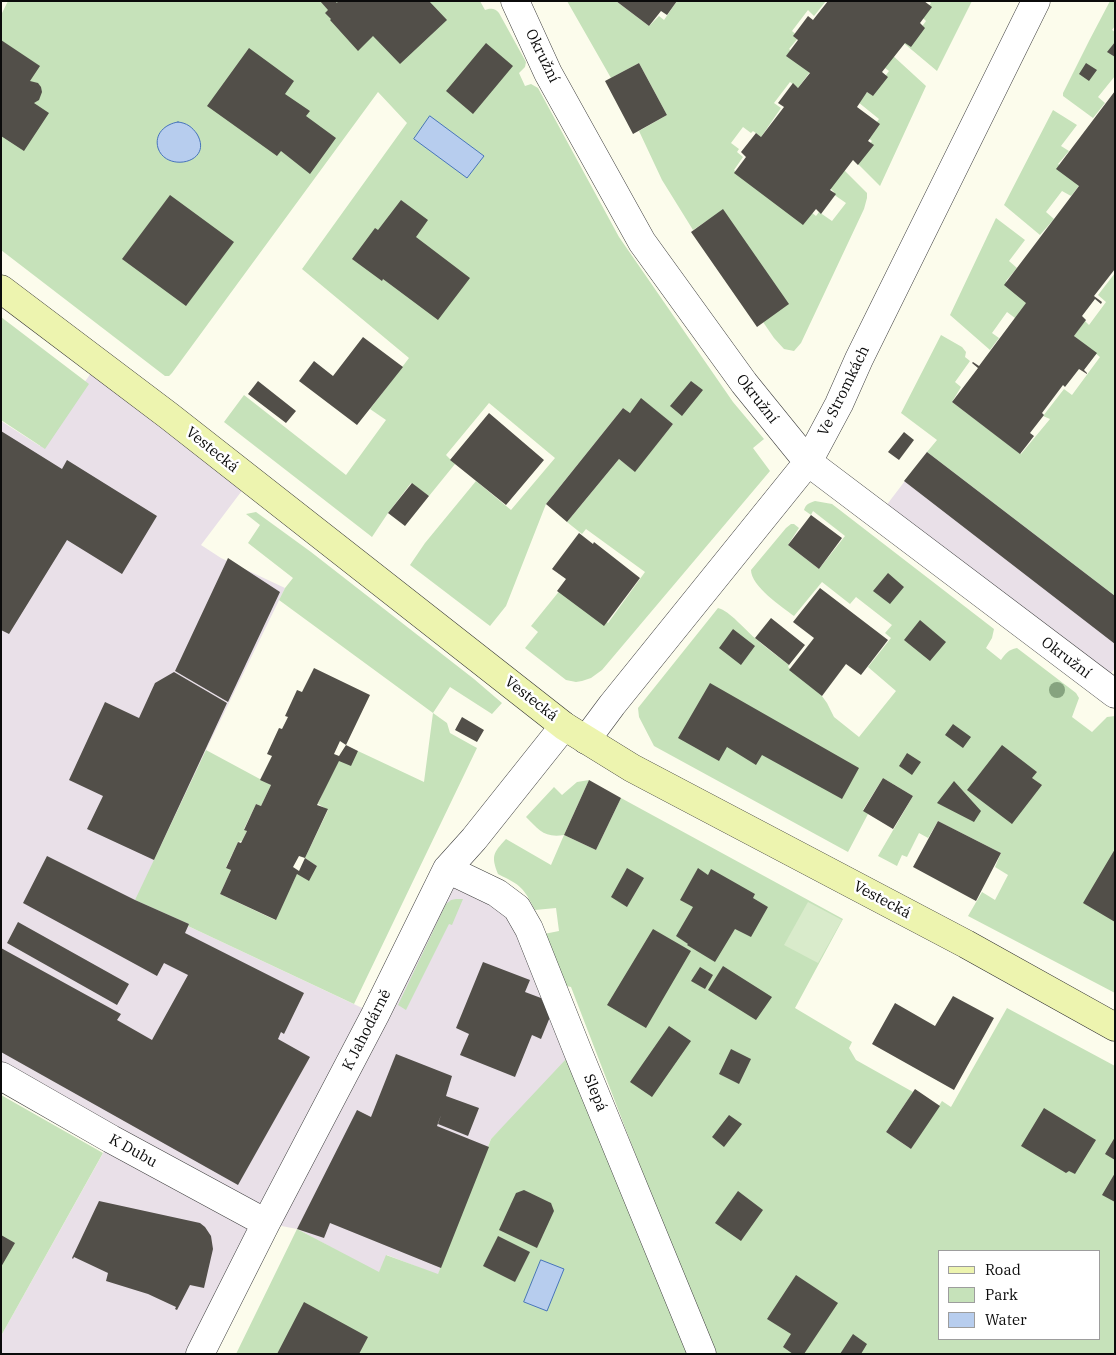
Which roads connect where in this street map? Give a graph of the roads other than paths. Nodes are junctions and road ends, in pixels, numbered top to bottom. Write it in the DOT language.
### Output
graph roads {
  1 [pos="515,1"];
  2 [pos="1036,1"];
  3 [pos="1,289"];
  4 [pos="808,462"];
  5 [pos="1115,694"];
  6 [pos="575,733"];
  7 [pos="447,869"];
  8 [pos="1115,1027"];
  9 [pos="1,1076"];
  10 [pos="266,1223"];
  11 [pos="200,1354"];
  12 [pos="702,1354"];
  1 -- 4 [label="street, Okružní"];
  2 -- 4 [label="street, Ve Stromkách"];
  3 -- 6 [label="street, Vestecká"];
  4 -- 5 [label="street, Okružní"];
  4 -- 6 [label="street, Ve Stromkách"];
  6 -- 7 [label="street, K Jahodárně"];
  6 -- 8 [label="street, Vestecká"];
  7 -- 10 [label="street, K Jahodárně"];
  7 -- 12 [label="street, Slepá"];
  9 -- 10 [label="street, K Dubu"];
  10 -- 11 [label="street, K Jahodárně"];
}
